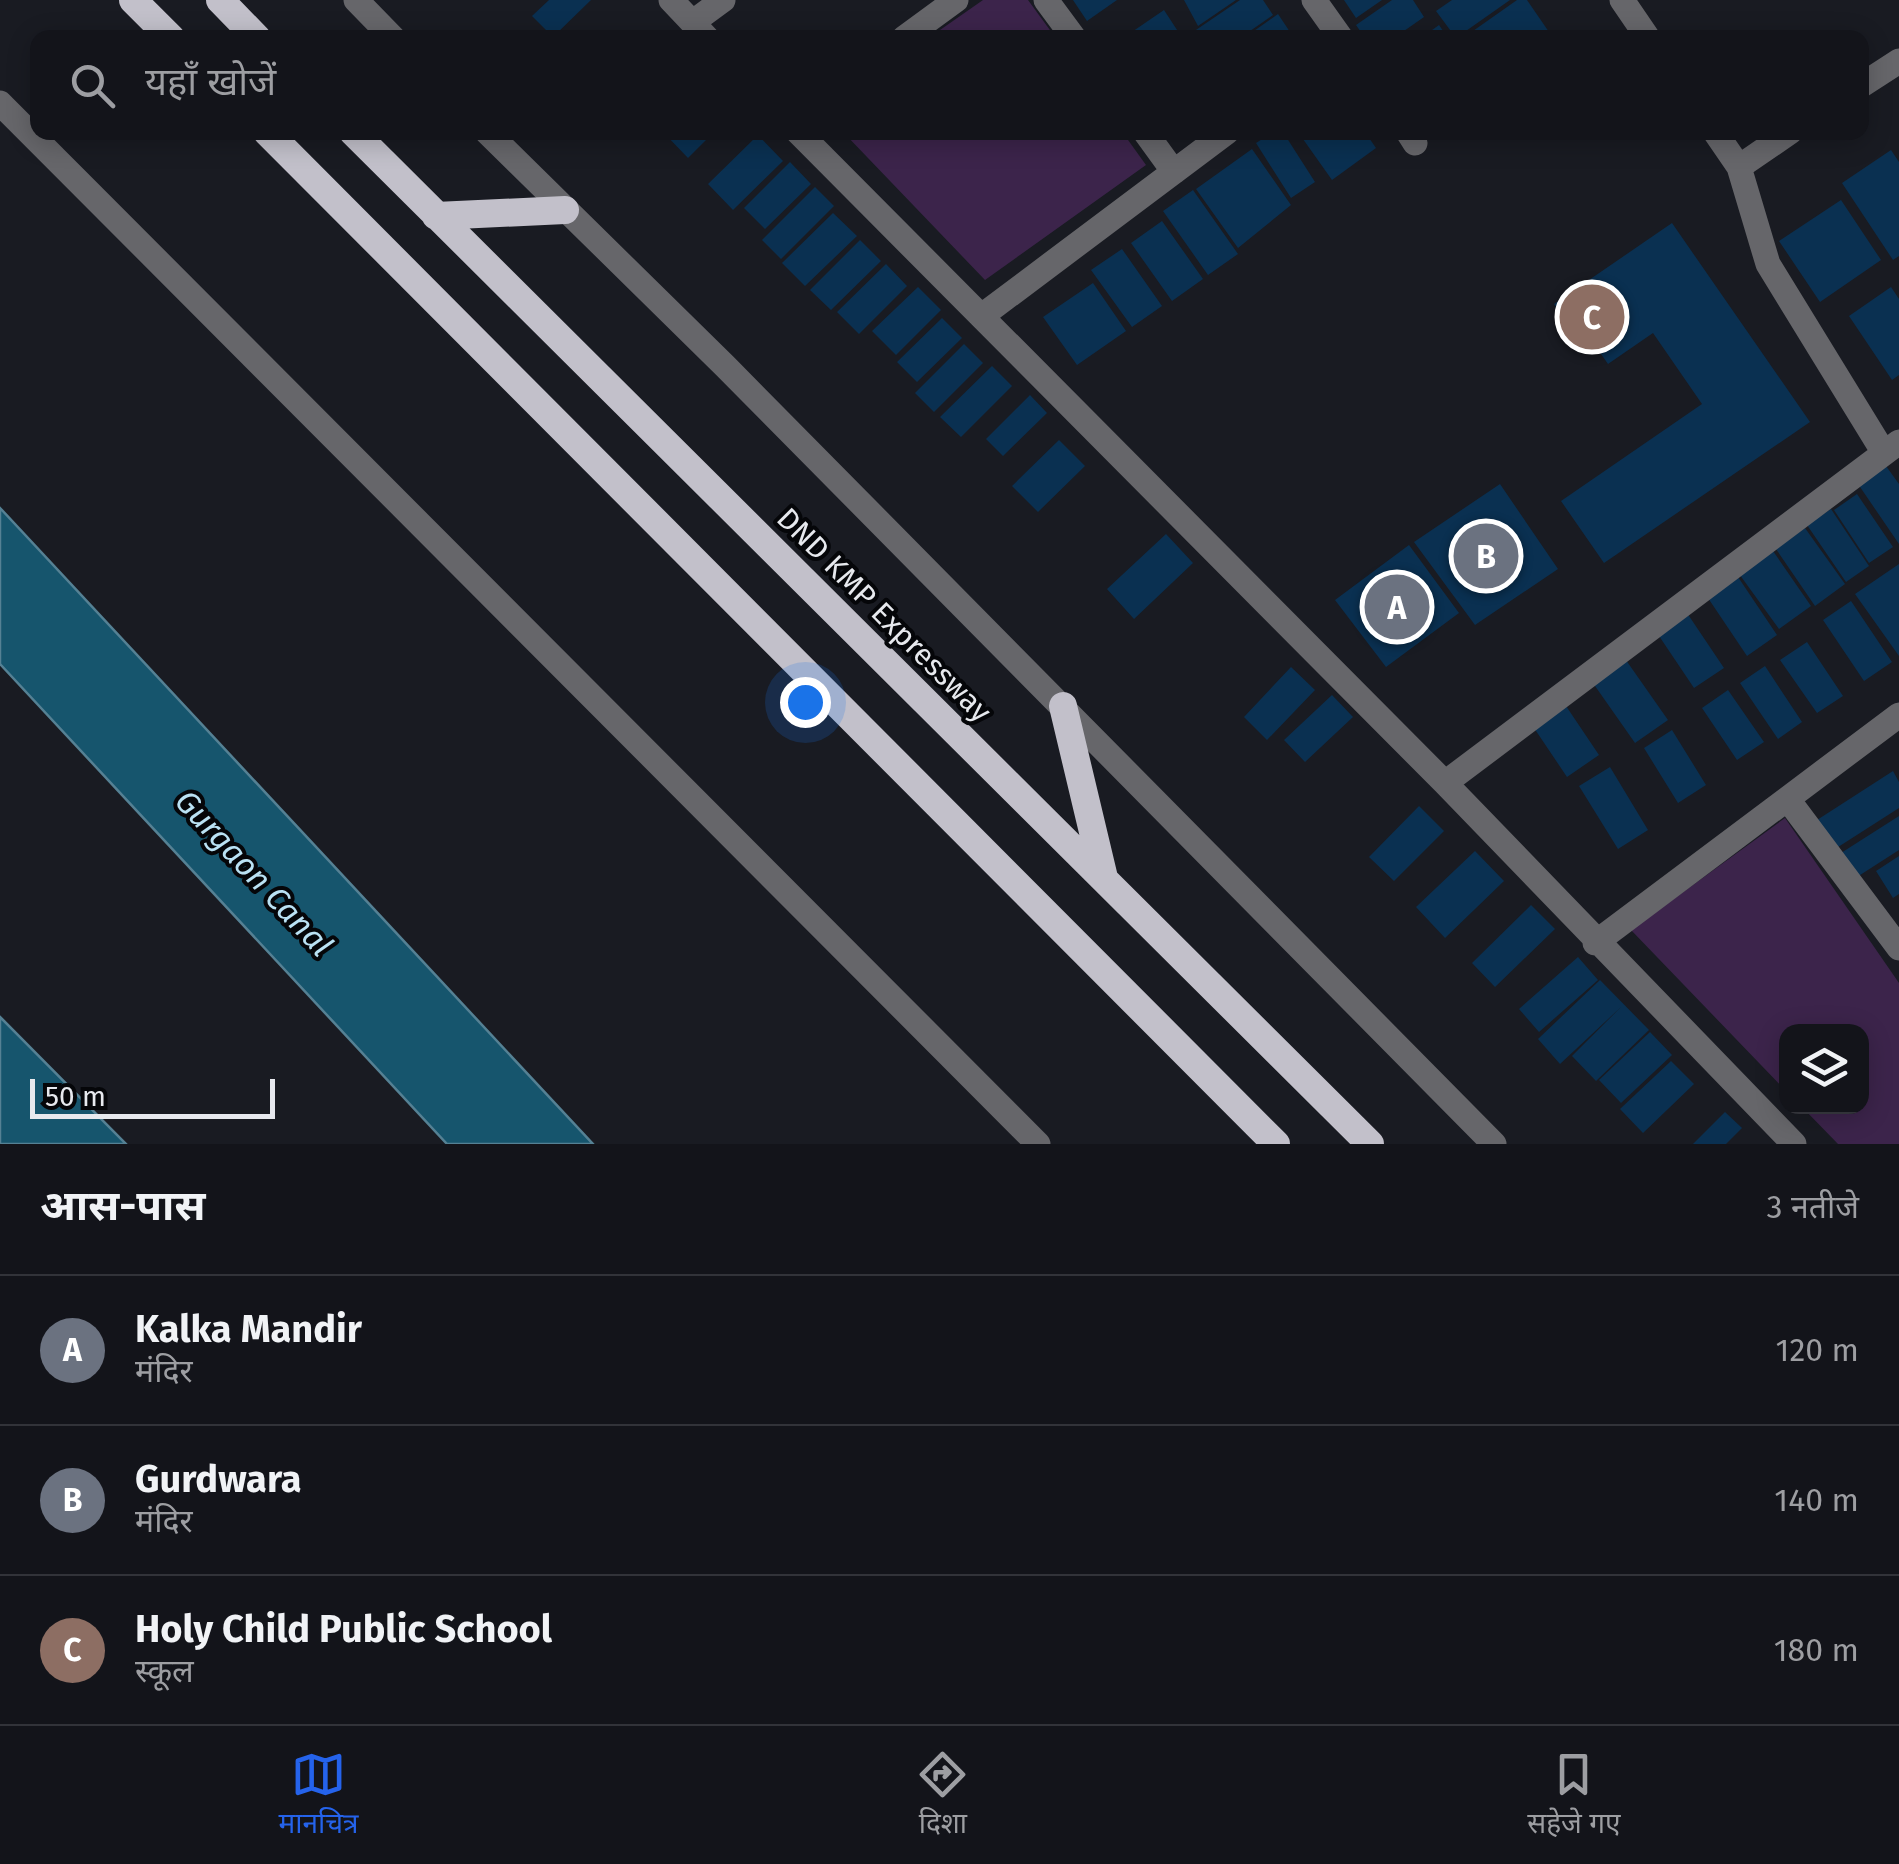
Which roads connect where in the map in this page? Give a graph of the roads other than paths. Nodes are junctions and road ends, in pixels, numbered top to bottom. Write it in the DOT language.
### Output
graph roads {
  1 [pos="133,0"];
  2 [pos="220,0"];
  3 [pos="356,0"];
  4 [pos="671,0"];
  5 [pos="723,0"];
  6 [pos="956,0"];
  7 [pos="1046,0"];
  8 [pos="1314,0"];
  9 [pos="1622,0"];
  10 [pos="163,30"];
  11 [pos="250,30"];
  12 [pos="385,30"];
  13 [pos="700,30"];
  14 [pos="915,30"];
  15 [pos="1068,30"];
  16 [pos="1335,30"];
  17 [pos="1643,30"];
  18 [pos="1899,60"];
  19 [pos="1869,81"];
  20 [pos="0,103"];
  21 [pos="30,133"];
  22 [pos="37,140"];
  23 [pos="275,140"];
  24 [pos="360,140"];
  25 [pos="495,140"];
  26 [pos="806,140"];
  27 [pos="1151,140"];
  28 [pos="1216,140"];
  29 [pos="1719,140"];
  30 [pos="1778,140"];
  31 [pos="1738,167"];
  32 [pos="1174,172"];
  33 [pos="565,210"];
  34 [pos="436,216"];
  35 [pos="983,315"];
  36 [pos="1891,448"];
  37 [pos="1063,706"];
  38 [pos="1899,715"];
  39 [pos="1445,783"];
  40 [pos="1789,801"];
  41 [pos="1104,878"];
  42 [pos="1595,942"];
  43 [pos="1899,948"];
  44 [pos="1038,1144"];
  45 [pos="1276,1144"];
  46 [pos="1370,1144"];
  47 [pos="1494,1144"];
  48 [pos="1794,1144"];
  1 -- 10 [label="highway"];
  2 -- 11 [label="highway"];
  3 -- 12 [label="street"];
  4 -- 13 [label="street"];
  5 -- 13 [label="street"];
  6 -- 14 [label="street"];
  7 -- 15 [label="street"];
  8 -- 16 [label="street"];
  9 -- 17 [label="street"];
  18 -- 19 [label="street"];
  20 -- 21 [label="street"];
  22 -- 44 [label="street"];
  23 -- 45 [label="highway"];
  24 -- 34 [label="highway, DND KMP Expressway"];
  25 -- 33 [label="street"];
  26 -- 35 [label="street"];
  27 -- 32 [label="street"];
  28 -- 32 [label="street"];
  29 -- 31 [label="street"];
  30 -- 31 [label="street"];
  31 -- 36 [label="street"];
  32 -- 35 [label="street"];
  33 -- 34 [label="highway"];
  33 -- 37 [label="street"];
  34 -- 41 [label="highway, DND KMP Expressway"];
  35 -- 39 [label="street"];
  36 -- 39 [label="street"];
  37 -- 41 [label="highway"];
  37 -- 47 [label="street"];
  38 -- 40 [label="street"];
  39 -- 42 [label="street"];
  40 -- 42 [label="street"];
  40 -- 43 [label="street"];
  41 -- 46 [label="highway, DND KMP Expressway"];
  42 -- 48 [label="street"];
}
